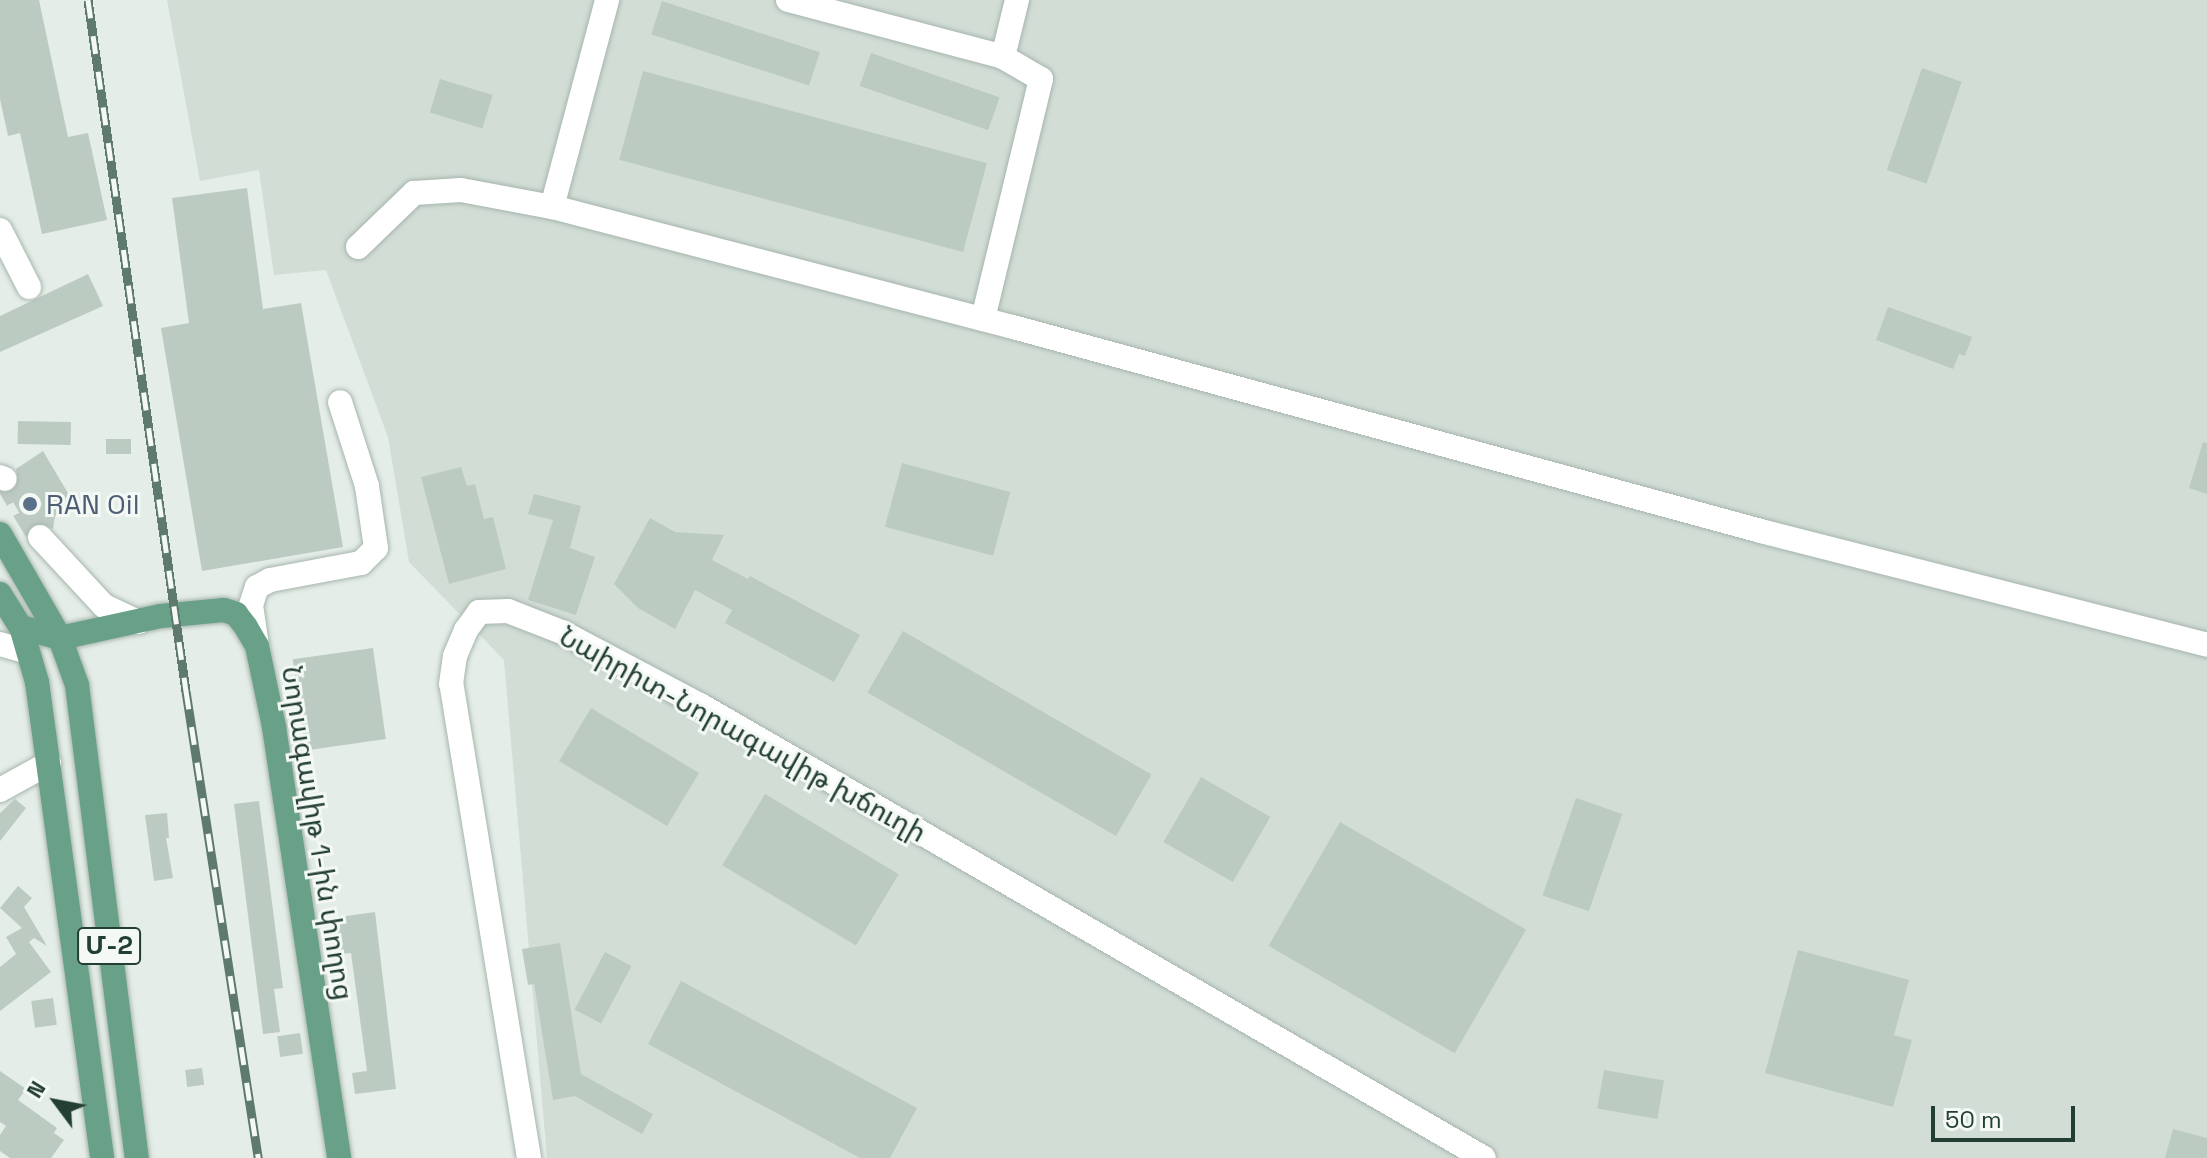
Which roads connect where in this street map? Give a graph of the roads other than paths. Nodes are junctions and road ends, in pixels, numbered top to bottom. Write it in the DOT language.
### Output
graph roads {
  1 [pos="607,0"];
  2 [pos="788,0"];
  3 [pos="1017,0"];
  4 [pos="1003,57"];
  5 [pos="552,207"];
  6 [pos="0,230"];
  7 [pos="358,247"];
  8 [pos="29,287"];
  9 [pos="983,319"];
  10 [pos="340,402"];
  11 [pos="0,534"];
  12 [pos="40,537"];
  13 [pos="32,586"];
  14 [pos="1,597"];
  15 [pos="138,622"];
  16 [pos="21,627"];
  17 [pos="100,632"];
  18 [pos="60,638"];
  19 [pos="0,644"];
  20 [pos="2207,645"];
  21 [pos="257,646"];
  22 [pos="28,652"];
  23 [pos="77,685"];
  24 [pos="49,763"];
  25 [pos="0,790"];
  26 [pos="102,1158"];
  27 [pos="137,1158"];
  28 [pos="339,1158"];
  29 [pos="529,1158"];
  30 [pos="1484,1158"];
  1 -- 5 [label="street"];
  2 -- 4 [label="street"];
  3 -- 4 [label="street"];
  4 -- 9 [label="street"];
  5 -- 7 [label="street"];
  5 -- 9 [label="street"];
  6 -- 8 [label="street"];
  9 -- 20 [label="street"];
  10 -- 21 [label="street"];
  11 -- 13 [label="main road, Մ-2"];
  12 -- 15 [label="street"];
  13 -- 17 [label="main road"];
  13 -- 18 [label="main road, Մ-2"];
  14 -- 16 [label="main road, Մ-2"];
  15 -- 17 [label="main road, Նորագավիթ 1-ին փողոց"];
  15 -- 21 [label="main road, Նորագավիթ 1-ին փողոց"];
  16 -- 18 [label="main road"];
  16 -- 22 [label="main road, Մ-2"];
  17 -- 18 [label="main road, Նորագավիթ 1-ին փողոց"];
  17 -- 23 [label="main road"];
  18 -- 23 [label="main road, Մ-2"];
  19 -- 22 [label="street"];
  21 -- 28 [label="main road, Նորագավիթ 1-ին փողոց"];
  22 -- 24 [label="main road, Մ-2"];
  23 -- 27 [label="main road, Մ-2"];
  24 -- 25 [label="street"];
  24 -- 26 [label="main road, Մ-2"];
  29 -- 30 [label="street, Նաիրիտ-Նորագավիթ խճուղի"];
}
